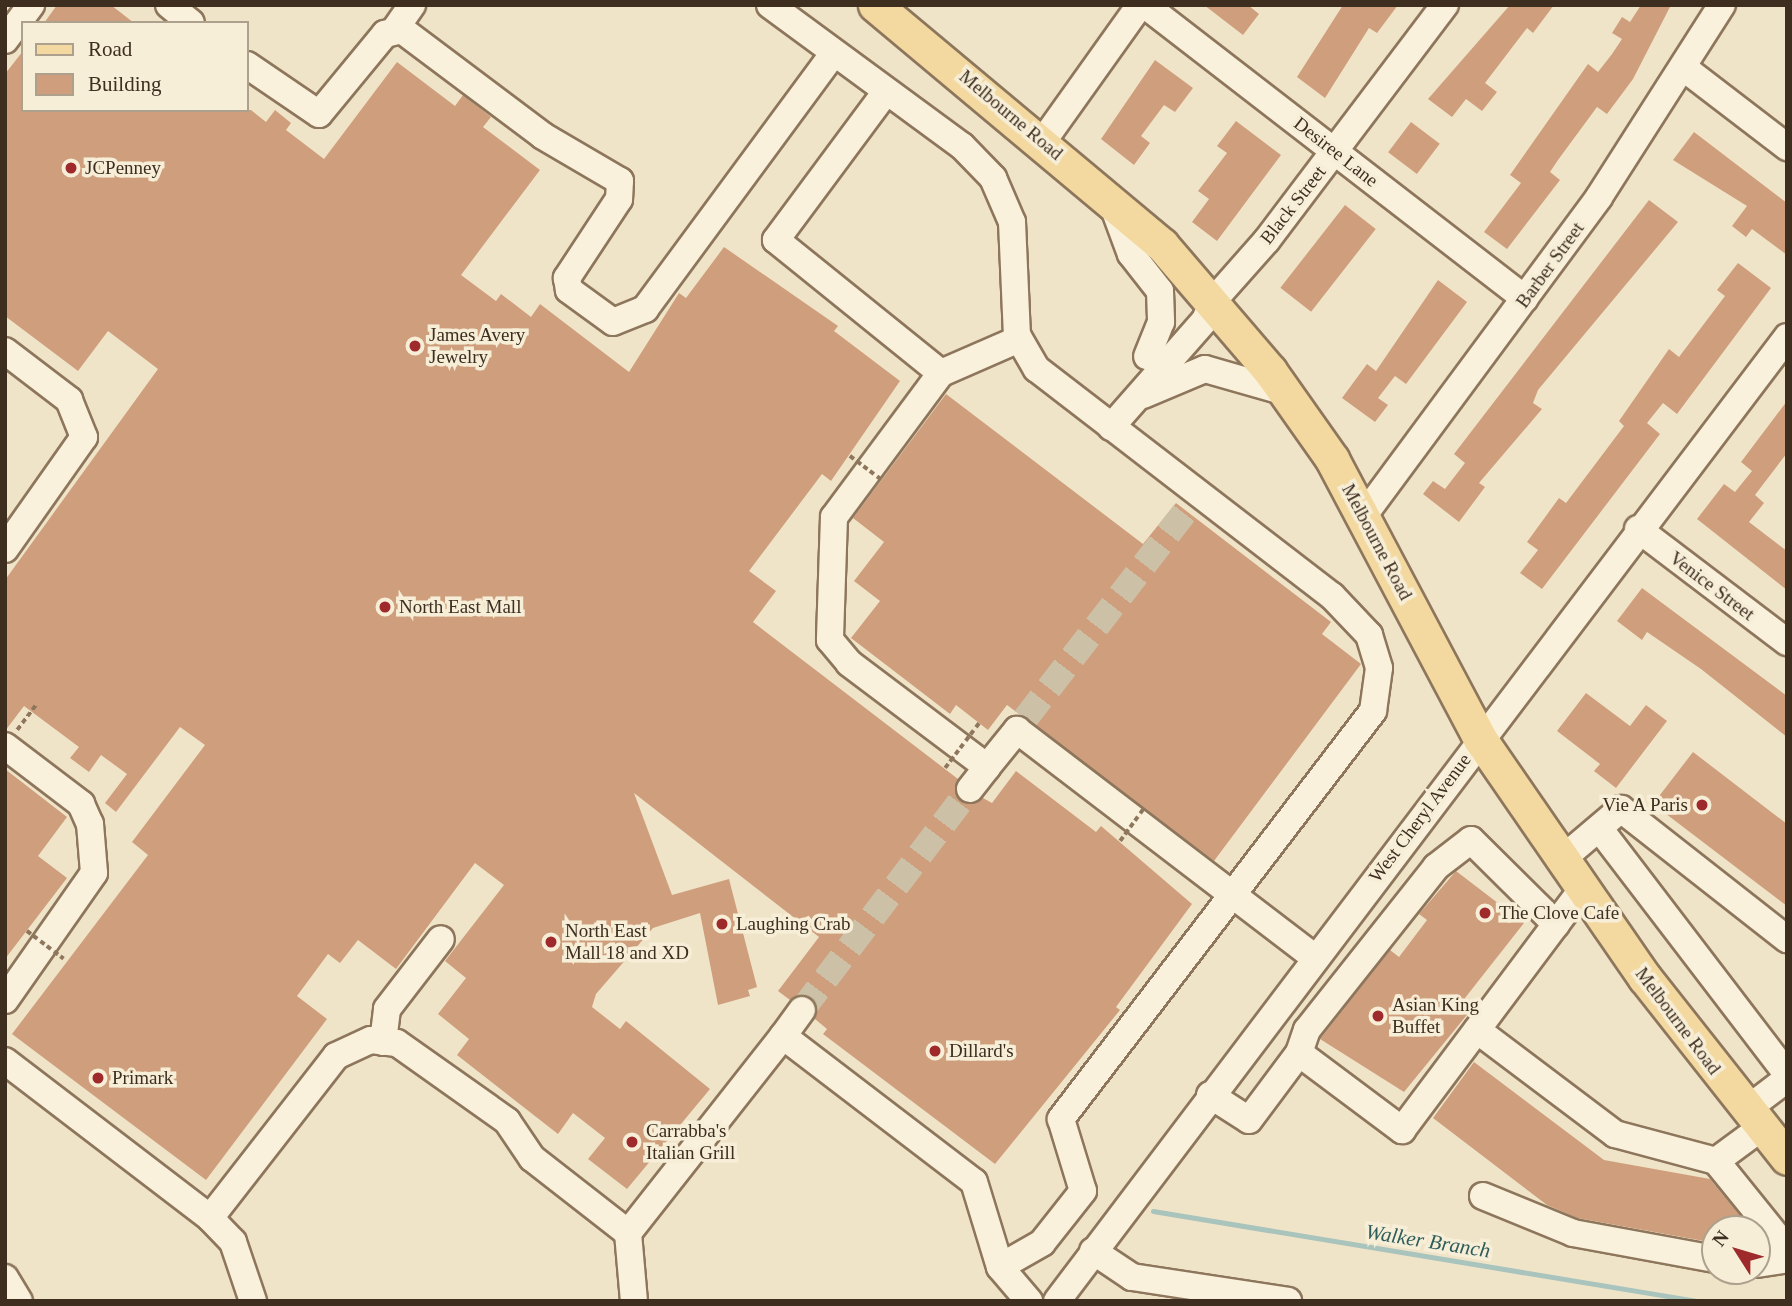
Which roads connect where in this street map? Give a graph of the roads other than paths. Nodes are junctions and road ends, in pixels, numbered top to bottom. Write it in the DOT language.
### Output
graph roads {
  1 [pos="31,5"];
  2 [pos="169,5"];
  3 [pos="412,5"];
  4 [pos="770,5"];
  5 [pos="875,5"];
  6 [pos="1143,5"];
  7 [pos="1445,5"];
  8 [pos="1723,5"];
  9 [pos="189,21"];
  10 [pos="396,28"];
  11 [pos="5,40"];
  12 [pos="833,54"];
  13 [pos="248,66"];
  14 [pos="1684,68"];
  15 [pos="885,93"];
  16 [pos="1043,141"];
  17 [pos="1787,147"];
  18 [pos="1335,151"];
  19 [pos="1110,198"];
  20 [pos="1525,299"];
  21 [pos="1213,301"];
  22 [pos="1787,337"];
  23 [pos="1019,339"];
  24 [pos="5,351"];
  25 [pos="1147,356"];
  26 [pos="941,373"];
  27 [pos="1285,392"];
  28 [pos="1132,401"];
  29 [pos="1104,422"];
  30 [pos="1364,515"];
  31 [pos="1638,529"];
  32 [pos="5,549"];
  33 [pos="1787,642"];
  34 [pos="1480,739"];
  35 [pos="9,741"];
  36 [pos="986,767"];
  37 [pos="970,789"];
  38 [pos="1602,832"];
  39 [pos="1404,840"];
  40 [pos="1562,860"];
  41 [pos="1436,867"];
  42 [pos="1582,889"];
  43 [pos="1231,895"];
  44 [pos="1556,925"];
  45 [pos="441,939"];
  46 [pos="1787,939"];
  47 [pos="1314,957"];
  48 [pos="5,1000"];
  49 [pos="1277,1006"];
  50 [pos="802,1010"];
  51 [pos="1476,1030"];
  52 [pos="783,1036"];
  53 [pos="1303,1041"];
  54 [pos="383,1042"];
  55 [pos="5,1061"];
  56 [pos="1787,1073"];
  57 [pos="1787,1079"];
  58 [pos="1210,1095"];
  59 [pos="1753,1119"];
  60 [pos="1787,1158"];
  61 [pos="1716,1161"];
  62 [pos="1483,1196"];
  63 [pos="210,1218"];
  64 [pos="628,1233"];
  65 [pos="1787,1250"];
  66 [pos="1093,1251"];
  67 [pos="1701,1256"];
  68 [pos="1000,1267"];
  69 [pos="5,1278"];
  70 [pos="1130,1289"];
  71 [pos="19,1301"];
  72 [pos="253,1301"];
  73 [pos="634,1301"];
  74 [pos="1029,1301"];
  75 [pos="1057,1301"];
  76 [pos="1288,1301"];
  1 -- 11 [label="street"];
  2 -- 9 [label="street"];
  3 -- 10 [label="street"];
  4 -- 12 [label="street"];
  5 -- 16 [label="main road, Melbourne Road"];
  6 -- 16 [label="street"];
  6 -- 18 [label="street, Desiree Lane"];
  7 -- 18 [label="street, Black Street"];
  8 -- 14 [label="street, Barber Street"];
  10 -- 12 [label="street"];
  10 -- 13 [label="street"];
  12 -- 15 [label="street"];
  14 -- 17 [label="street"];
  14 -- 20 [label="street, Barber Street"];
  15 -- 23 [label="street"];
  15 -- 26 [label="street"];
  16 -- 19 [label="main road, Melbourne Road"];
  18 -- 20 [label="street, Desiree Lane"];
  18 -- 21 [label="street, Black Street"];
  19 -- 21 [label="main road, Melbourne Road"];
  19 -- 25 [label="street"];
  20 -- 30 [label="street, Barber Street"];
  21 -- 25 [label="street"];
  21 -- 27 [label="main road, Melbourne Road"];
  21 -- 28 [label="street"];
  22 -- 31 [label="street, West Cheryl Avenue"];
  23 -- 26 [label="street"];
  23 -- 29 [label="street"];
  24 -- 32 [label="street"];
  25 -- 29 [label="street"];
  26 -- 36 [label="street"];
  27 -- 28 [label="street"];
  27 -- 30 [label="main road, Melbourne Road"];
  28 -- 29 [label="street"];
  29 -- 43 [label="street"];
  30 -- 34 [label="main road, Melbourne Road"];
  31 -- 33 [label="street, Venice Street"];
  31 -- 34 [label="street, West Cheryl Avenue"];
  34 -- 39 [label="street, West Cheryl Avenue"];
  34 -- 40 [label="main road, Melbourne Road"];
  35 -- 48 [label="street"];
  36 -- 37 [label="street"];
  36 -- 43 [label="street"];
  38 -- 40 [label="street"];
  38 -- 46 [label="street"];
  38 -- 56 [label="street"];
  39 -- 41 [label="street"];
  39 -- 47 [label="street, West Cheryl Avenue"];
  40 -- 42 [label="main road, Melbourne Road"];
  41 -- 44 [label="street"];
  41 -- 53 [label="street"];
  42 -- 44 [label="street"];
  42 -- 59 [label="main road, Melbourne Road"];
  43 -- 47 [label="street"];
  43 -- 68 [label="street"];
  44 -- 51 [label="street"];
  45 -- 54 [label="street"];
  47 -- 49 [label="street, West Cheryl Avenue"];
  49 -- 53 [label="street"];
  49 -- 58 [label="street, West Cheryl Avenue"];
  50 -- 52 [label="street"];
  51 -- 53 [label="street"];
  51 -- 61 [label="street"];
  52 -- 64 [label="street"];
  52 -- 68 [label="street"];
  53 -- 58 [label="street"];
  54 -- 63 [label="street"];
  54 -- 64 [label="street"];
  55 -- 63 [label="street"];
  57 -- 59 [label="street"];
  58 -- 66 [label="street, West Cheryl Avenue"];
  59 -- 60 [label="main road, Melbourne Road"];
  59 -- 61 [label="street"];
  61 -- 65 [label="street"];
  62 -- 67 [label="street"];
  63 -- 72 [label="street"];
  64 -- 73 [label="street"];
  66 -- 70 [label="street"];
  66 -- 75 [label="street, West Cheryl Avenue"];
  68 -- 74 [label="street"];
  69 -- 71 [label="street"];
  70 -- 76 [label="street"];
}
